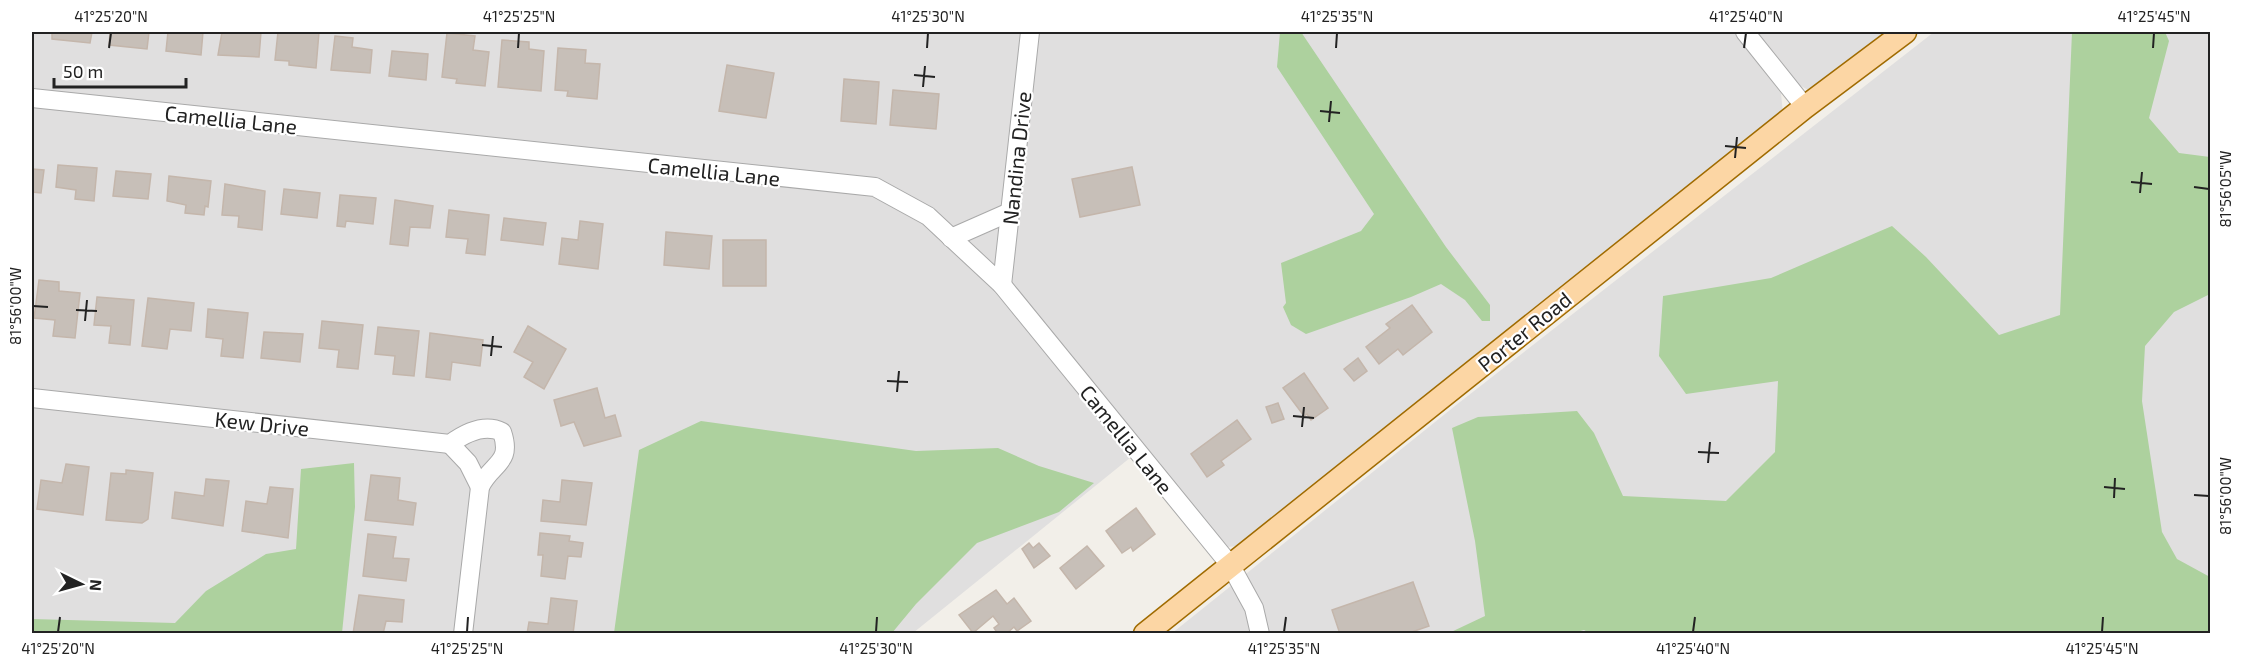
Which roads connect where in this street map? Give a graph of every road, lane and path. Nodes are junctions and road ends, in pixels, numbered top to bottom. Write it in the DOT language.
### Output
graph roads {
  1 [pos="1030,32"];
  2 [pos="1745,32"];
  3 [pos="1905,32"];
  4 [pos="32,98"];
  5 [pos="1805,107"];
  6 [pos="1010,212"];
  7 [pos="951,238"];
  8 [pos="1002,285"];
  9 [pos="32,398"];
  10 [pos="450,444"];
  11 [pos="480,487"];
  12 [pos="1230,566"];
  13 [pos="463,633"];
  14 [pos="1145,633"];
  15 [pos="1260,633"];
  1 -- 6 [label="street, Nandina Drive"];
  2 -- 5 [label="street"];
  3 -- 5 [label="main road, Porter Road"];
  4 -- 7 [label="street, Camellia Lane"];
  5 -- 12 [label="main road, Porter Road"];
  6 -- 7 [label="street"];
  6 -- 8 [label="street, Nandina Drive"];
  7 -- 8 [label="street, Camellia Lane"];
  8 -- 12 [label="street, Camellia Lane"];
  9 -- 10 [label="street, Kew Drive"];
  10 -- 11 [label="street"];
  10 -- 11 [label="street"];
  11 -- 13 [label="street"];
  12 -- 14 [label="main road, Porter Road"];
  12 -- 15 [label="street, Camellia Lane"];
}
